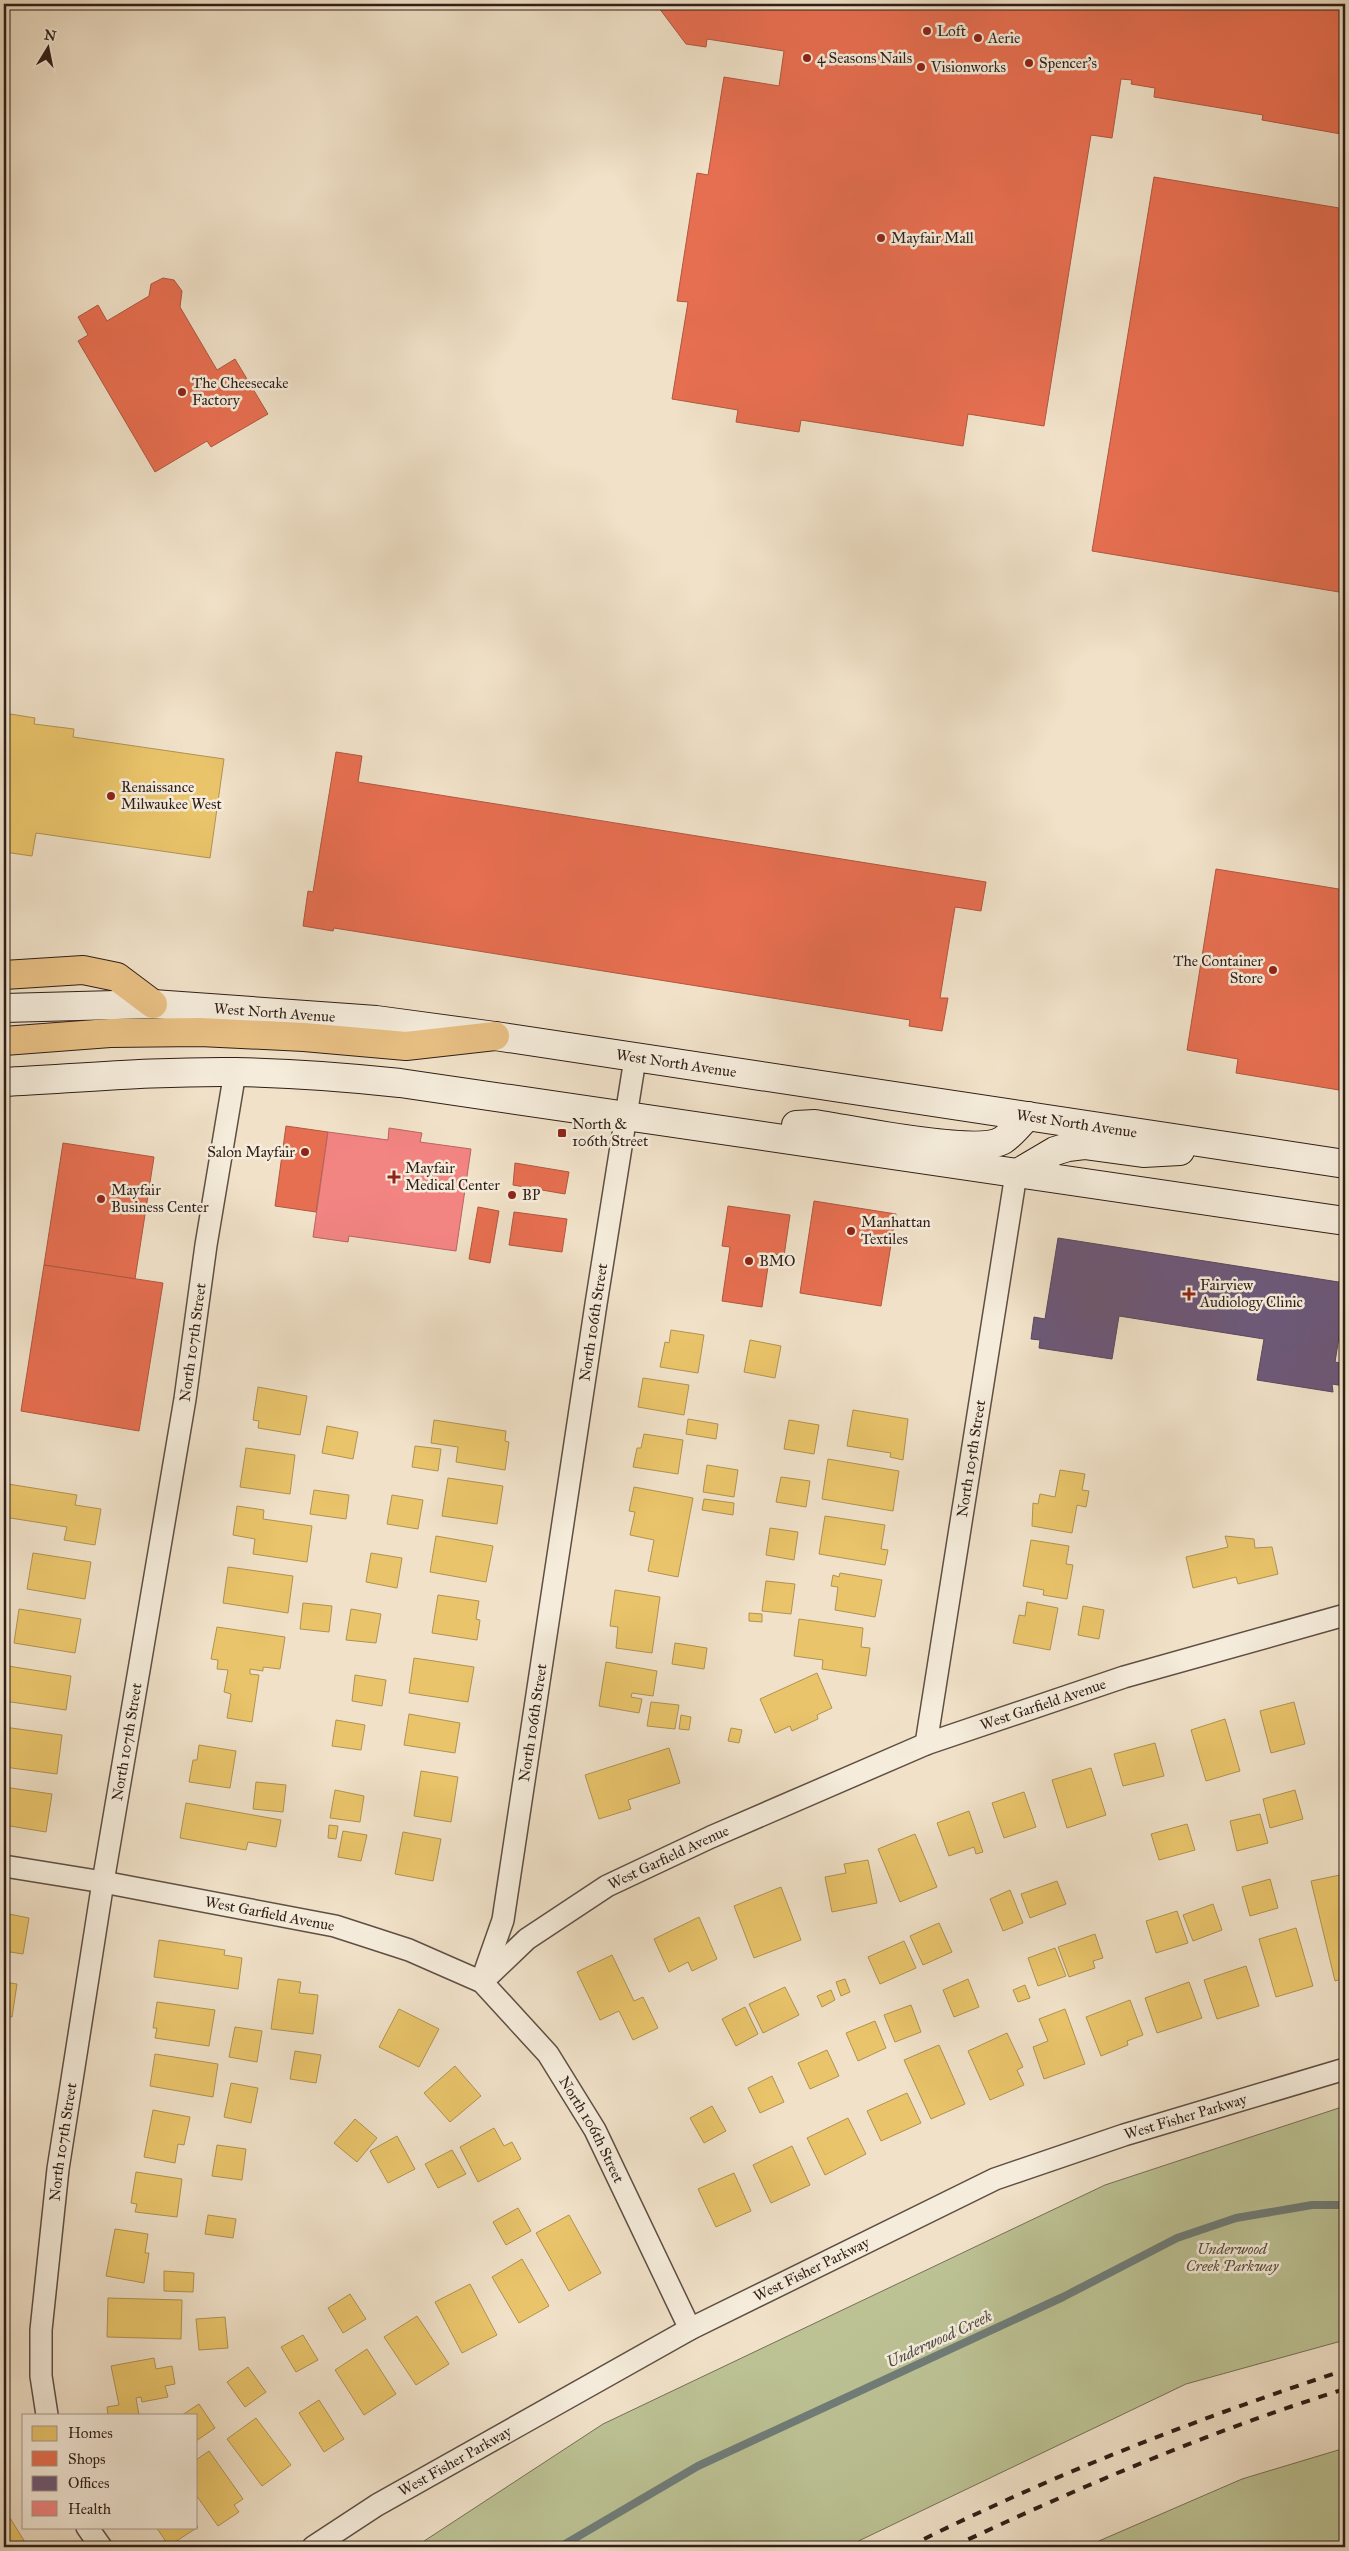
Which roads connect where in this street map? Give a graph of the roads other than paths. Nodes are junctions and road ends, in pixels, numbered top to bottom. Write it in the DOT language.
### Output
graph roads {
  1 [pos="4,974"];
  2 [pos="153,1004"];
  3 [pos="4,1008"];
  4 [pos="494,1036"];
  5 [pos="4,1041"];
  6 [pos="635,1059"];
  7 [pos="235,1072"];
  8 [pos="4,1082"];
  9 [pos="626,1115"];
  10 [pos="1028,1116"];
  11 [pos="712,1128"];
  12 [pos="1240,1148"];
  13 [pos="1345,1164"];
  14 [pos="1016,1174"];
  15 [pos="1345,1221"];
  16 [pos="1345,1615"];
  17 [pos="926,1744"];
  18 [pos="4,1866"];
  19 [pos="103,1882"];
  20 [pos="482,1982"];
  21 [pos="1345,2069"];
  22 [pos="690,2329"];
  23 [pos="47,2414"];
  24 [pos="88,2528"];
  25 [pos="101,2547"];
  26 [pos="313,2547"];
  1 -- 2 [label="main road"];
  2 -- 3 [label="main road, West North Avenue"];
  2 -- 4 [label="main road, West North Avenue"];
  4 -- 5 [label="main road"];
  4 -- 6 [label="main road, West North Avenue"];
  6 -- 9 [label="street, North 106th Street"];
  6 -- 10 [label="main road, West North Avenue"];
  7 -- 8 [label="main road"];
  7 -- 9 [label="main road"];
  7 -- 19 [label="street, North 107th Street"];
  9 -- 11 [label="main road"];
  9 -- 20 [label="street, North 106th Street"];
  10 -- 11 [label="main road"];
  10 -- 12 [label="main road, West North Avenue"];
  11 -- 14 [label="main road"];
  12 -- 13 [label="main road, West North Avenue"];
  12 -- 14 [label="main road"];
  14 -- 15 [label="main road"];
  14 -- 17 [label="street, North 105th Street"];
  16 -- 17 [label="street, West Garfield Avenue"];
  17 -- 20 [label="street, West Garfield Avenue"];
  18 -- 19 [label="street, West Garfield Avenue"];
  19 -- 20 [label="street, West Garfield Avenue"];
  19 -- 23 [label="street, North 107th Street"];
  20 -- 22 [label="street, North 106th Street"];
  21 -- 22 [label="street, West Fisher Parkway"];
  22 -- 26 [label="street, West Fisher Parkway"];
  24 -- 25 [label="street"];
}
